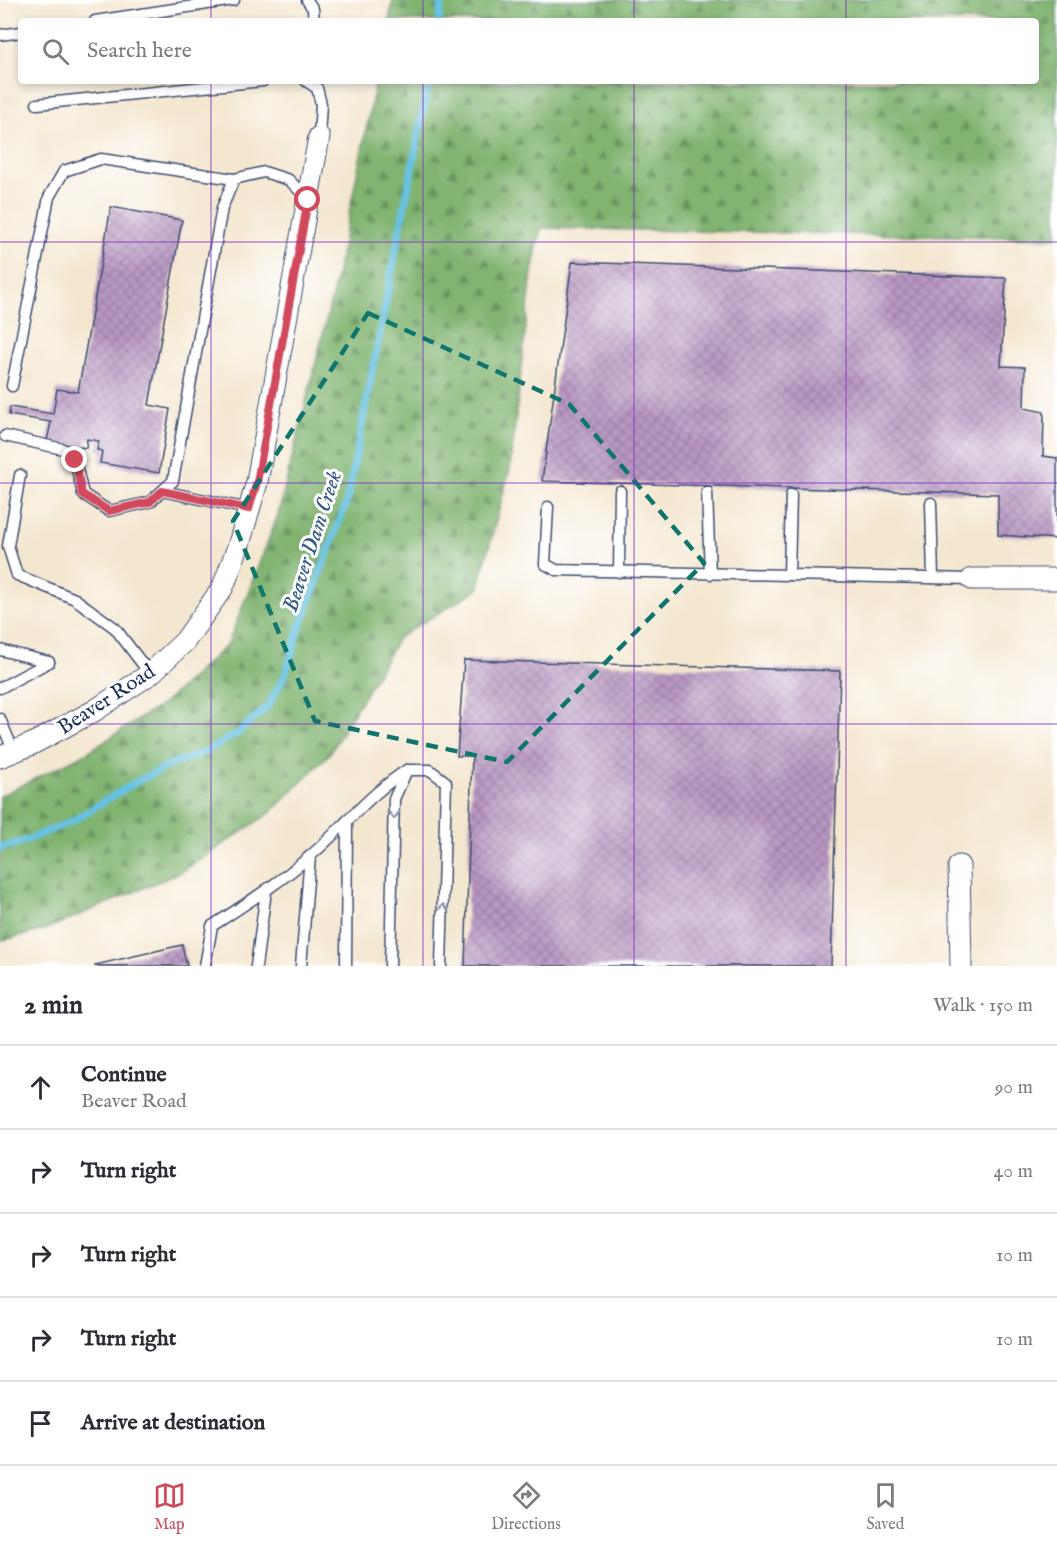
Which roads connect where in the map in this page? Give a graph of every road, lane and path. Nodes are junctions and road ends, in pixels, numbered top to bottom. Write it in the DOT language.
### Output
graph roads {
  1 [pos="234,0"];
  2 [pos="306,0"];
  3 [pos="115,18"];
  4 [pos="314,18"];
  5 [pos="18,32"];
  6 [pos="0,35"];
  7 [pos="234,84"];
  8 [pos="311,84"];
  9 [pos="319,84"];
  10 [pos="37,104"];
  11 [pos="321,104"];
  12 [pos="319,137"];
  13 [pos="234,179"];
  14 [pos="308,200"];
  15 [pos="12,386"];
  16 [pos="5,436"];
  17 [pos="20,475"];
  18 [pos="620,490"];
  19 [pos="162,491"];
  20 [pos="708,492"];
  21 [pos="791,495"];
  22 [pos="931,503"];
  23 [pos="548,507"];
  24 [pos="249,509"];
  25 [pos="619,572"];
  26 [pos="710,574"];
  27 [pos="789,575"];
  28 [pos="933,578"];
  29 [pos="972,579"];
  30 [pos="1057,579"];
  31 [pos="0,650"];
  32 [pos="150,674"];
  33 [pos="0,688"];
  34 [pos="0,719"];
  35 [pos="7,754"];
  36 [pos="407,770"];
  37 [pos="347,820"];
  38 [pos="310,856"];
  39 [pos="959,866"];
  40 [pos="266,891"];
  41 [pos="205,966"];
  42 [pos="256,966"];
  43 [pos="301,966"];
  44 [pos="346,966"];
  45 [pos="390,966"];
  46 [pos="441,966"];
  47 [pos="960,966"];
  1 -- 3 [label="lane"];
  2 -- 4 [label="lane"];
  5 -- 6 [label="lane"];
  7 -- 10 [label="lane"];
  8 -- 11 [label="lane"];
  9 -- 11 [label="lane"];
  11 -- 12 [label="lane"];
  12 -- 14 [label="street, Beaver Road"];
  13 -- 14 [label="lane"];
  13 -- 15 [label="lane"];
  13 -- 19 [label="lane"];
  14 -- 24 [label="street, Beaver Road"];
  16 -- 19 [label="lane"];
  17 -- 32 [label="lane"];
  18 -- 25 [label="lane"];
  19 -- 24 [label="lane"];
  20 -- 26 [label="lane"];
  21 -- 27 [label="lane"];
  22 -- 28 [label="lane"];
  23 -- 25 [label="lane"];
  24 -- 32 [label="street, Beaver Road"];
  25 -- 26 [label="lane"];
  26 -- 27 [label="lane"];
  27 -- 28 [label="lane"];
  28 -- 29 [label="lane"];
  29 -- 30 [label="street"];
  31 -- 33 [label="lane"];
  32 -- 35 [label="street, Beaver Road"];
  34 -- 35 [label="lane"];
  36 -- 37 [label="lane"];
  36 -- 45 [label="lane, one-way"];
  46 -- 36 [label="lane, one-way"];
  37 -- 38 [label="lane"];
  37 -- 44 [label="lane"];
  38 -- 40 [label="lane"];
  38 -- 43 [label="lane"];
  39 -- 47 [label="street"];
  40 -- 41 [label="lane"];
  40 -- 42 [label="lane"];
}
